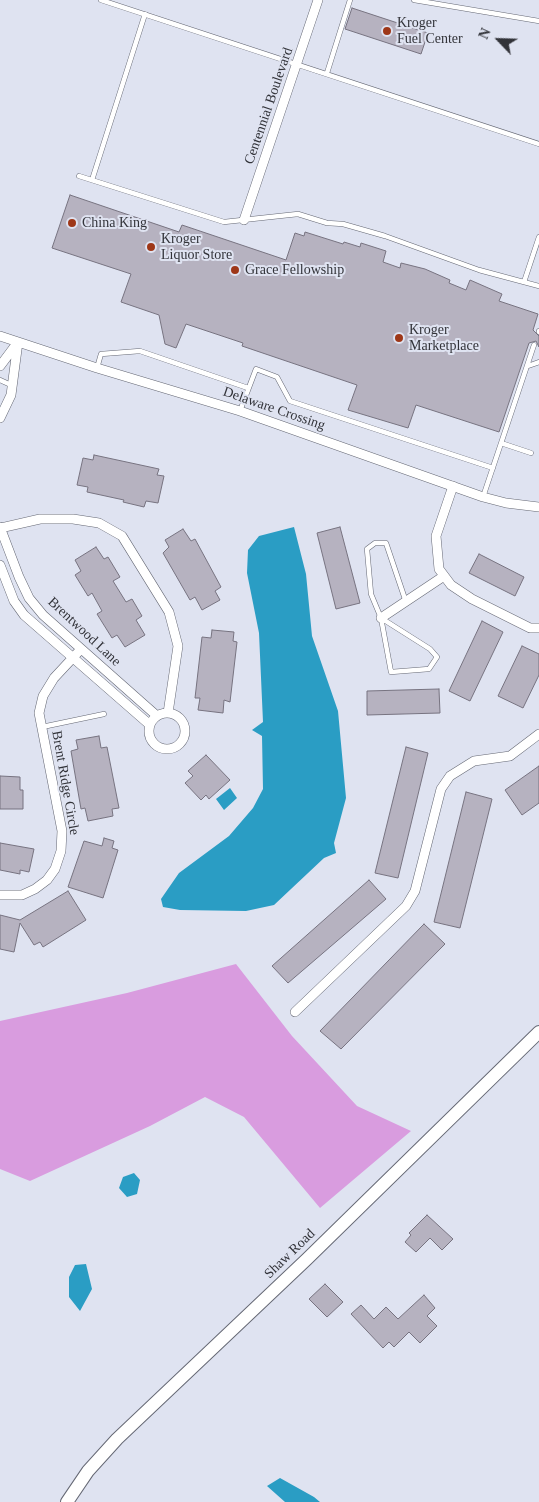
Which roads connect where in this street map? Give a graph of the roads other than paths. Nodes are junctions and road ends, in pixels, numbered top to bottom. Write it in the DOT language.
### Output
graph roads {
  1 [pos="101,0"];
  2 [pos="318,0"];
  3 [pos="350,0"];
  4 [pos="414,0"];
  5 [pos="144,14"];
  6 [pos="539,21"];
  7 [pos="298,63"];
  8 [pos="327,73"];
  9 [pos="539,144"];
  10 [pos="79,176"];
  11 [pos="92,180"];
  12 [pos="244,220"];
  13 [pos="539,237"];
  14 [pos="524,282"];
  15 [pos="539,286"];
  16 [pos="0,336"];
  17 [pos="18,342"];
  18 [pos="534,345"];
  19 [pos="539,362"];
  20 [pos="0,366"];
  21 [pos="528,366"];
  22 [pos="97,368"];
  23 [pos="0,380"];
  24 [pos="11,385"];
  25 [pos="248,388"];
  26 [pos="240,410"];
  27 [pos="0,416"];
  28 [pos="501,443"];
  29 [pos="531,453"];
  30 [pos="493,468"];
  31 [pos="453,486"];
  32 [pos="483,497"];
  33 [pos="539,507"];
  34 [pos="0,528"];
  35 [pos="0,565"];
  36 [pos="444,576"];
  37 [pos="406,602"];
  38 [pos="382,618"];
  39 [pos="539,628"];
  40 [pos="81,649"];
  41 [pos="72,658"];
  42 [pos="168,713"];
  43 [pos="104,714"];
  44 [pos="156,716"];
  45 [pos="150,725"];
  46 [pos="42,727"];
  47 [pos="538,735"];
  48 [pos="0,895"];
  49 [pos="295,1012"];
  50 [pos="539,1032"];
  51 [pos="67,1502"];
  1 -- 5 [label="lane"];
  2 -- 7 [label="street, Centennial Boulevard"];
  3 -- 8 [label="lane"];
  4 -- 6 [label="lane"];
  5 -- 7 [label="lane"];
  5 -- 11 [label="lane"];
  7 -- 8 [label="lane"];
  7 -- 12 [label="street, Centennial Boulevard"];
  8 -- 9 [label="lane"];
  10 -- 11 [label="lane"];
  11 -- 12 [label="lane"];
  12 -- 14 [label="lane"];
  13 -- 14 [label="lane"];
  14 -- 15 [label="lane"];
  16 -- 17 [label="street, Delaware Crossing"];
  17 -- 20 [label="street"];
  17 -- 22 [label="street, Delaware Crossing"];
  17 -- 24 [label="street"];
  18 -- 21 [label="lane"];
  19 -- 21 [label="lane"];
  21 -- 28 [label="lane"];
  22 -- 25 [label="lane"];
  22 -- 26 [label="street, Delaware Crossing"];
  23 -- 24 [label="lane"];
  24 -- 27 [label="street"];
  25 -- 26 [label="lane"];
  25 -- 30 [label="lane"];
  26 -- 31 [label="street, Delaware Crossing"];
  28 -- 29 [label="lane"];
  28 -- 30 [label="lane"];
  30 -- 32 [label="lane"];
  31 -- 32 [label="street, Delaware Crossing"];
  31 -- 36 [label="street"];
  32 -- 33 [label="street, Delaware Crossing"];
  34 -- 40 [label="street, Brentwood Lane"];
  34 -- 42 [label="street"];
  35 -- 41 [label="street, Brentwood Lane"];
  36 -- 37 [label="street"];
  36 -- 39 [label="street"];
  37 -- 38 [label="street"];
  37 -- 38 [label="lane"];
  38 -- 38 [label="lane"];
  40 -- 41 [label="street, Brent Ridge Circle"];
  40 -- 44 [label="street, Brentwood Lane"];
  41 -- 45 [label="street, Brentwood Lane"];
  41 -- 46 [label="street, Brent Ridge Circle"];
  42 -- 44 [label="street"];
  42 -- 45 [label="street"];
  43 -- 46 [label="lane"];
  44 -- 45 [label="street"];
  46 -- 48 [label="street, Brent Ridge Circle"];
  47 -- 49 [label="street"];
  50 -- 51 [label="main road, Shaw Road"];
}
